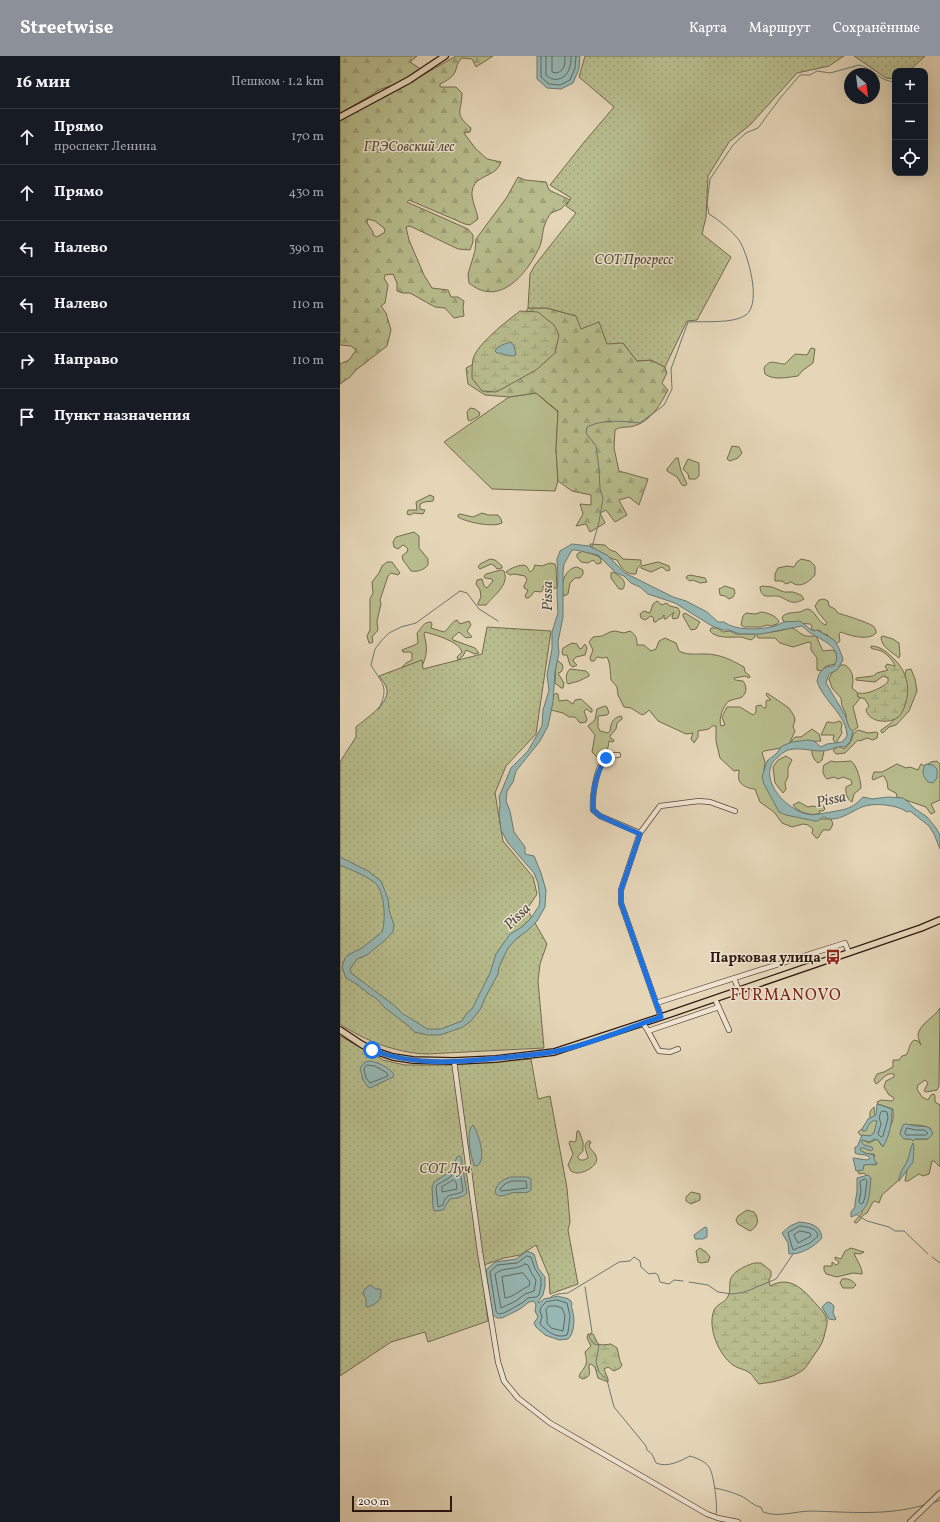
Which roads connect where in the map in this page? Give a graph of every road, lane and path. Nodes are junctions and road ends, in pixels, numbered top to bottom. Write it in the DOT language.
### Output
graph roads {
  1 [pos="445,56"];
  2 [pos="340,117"];
  3 [pos="618,755"];
  4 [pos="735,811"];
  5 [pos="640,834"];
  6 [pos="940,920"];
  7 [pos="849,953"];
  8 [pos="734,978"];
  9 [pos="739,991"];
  10 [pos="716,999"];
  11 [pos="656,1003"];
  12 [pos="719,1007"];
  13 [pos="661,1017"];
  14 [pos="643,1023"];
  15 [pos="340,1030"];
  16 [pos="729,1030"];
  17 [pos="648,1031"];
  18 [pos="678,1049"];
  19 [pos="454,1061"];
  20 [pos="940,1493"];
  21 [pos="738,1522"];
  22 [pos="910,1522"];
  1 -- 2 [label="main road"];
  3 -- 5 [label="street"];
  4 -- 5 [label="street"];
  5 -- 11 [label="street"];
  6 -- 7 [label="main road"];
  7 -- 8 [label="street"];
  7 -- 9 [label="main road"];
  8 -- 9 [label="street"];
  8 -- 11 [label="street"];
  9 -- 10 [label="main road"];
  10 -- 12 [label="street"];
  10 -- 13 [label="main road"];
  11 -- 13 [label="street"];
  12 -- 16 [label="street"];
  12 -- 17 [label="street"];
  13 -- 14 [label="main road"];
  14 -- 17 [label="street"];
  14 -- 19 [label="main road"];
  15 -- 19 [label="main road"];
  17 -- 18 [label="street"];
  19 -- 21 [label="street"];
  20 -- 22 [label="street"];
}
